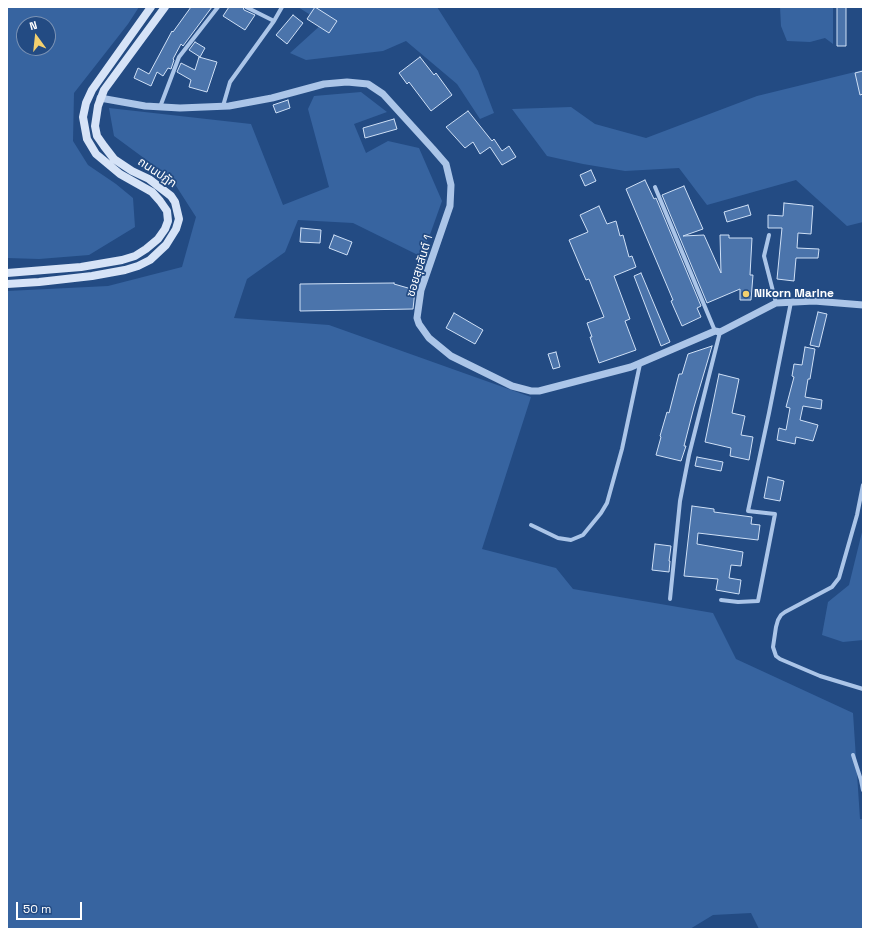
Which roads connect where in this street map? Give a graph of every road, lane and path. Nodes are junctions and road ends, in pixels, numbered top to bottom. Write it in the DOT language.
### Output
graph roads {
  1 [pos="151,7"];
  2 [pos="165,7"];
  3 [pos="218,7"];
  4 [pos="246,7"];
  5 [pos="282,7"];
  6 [pos="274,21"];
  7 [pos="100,98"];
  8 [pos="223,106"];
  9 [pos="160,107"];
  10 [pos="655,187"];
  11 [pos="769,234"];
  12 [pos="7,273"];
  13 [pos="7,284"];
  14 [pos="791,302"];
  15 [pos="776,304"];
  16 [pos="863,305"];
  17 [pos="717,332"];
  18 [pos="640,364"];
  19 [pos="863,485"];
  20 [pos="531,525"];
  21 [pos="670,599"];
  22 [pos="721,600"];
  23 [pos="863,689"];
  24 [pos="853,755"];
  25 [pos="863,790"];
  1 -- 12 [label="main road, ถนนปฏัก"];
  2 -- 7 [label="main road, ถนนปฏัก"];
  3 -- 9 [label="street"];
  4 -- 6 [label="street"];
  5 -- 6 [label="street"];
  6 -- 8 [label="street"];
  7 -- 9 [label="street, ซอยสุขสันต์ 1"];
  7 -- 13 [label="main road, ถนนปฏัก"];
  8 -- 9 [label="street, ซอยสุขสันต์ 1"];
  8 -- 18 [label="street, ซอยสุขสันต์ 1"];
  10 -- 17 [label="street"];
  11 -- 15 [label="street"];
  14 -- 15 [label="street, ซอยสุขสันต์ 1"];
  14 -- 16 [label="street, ซอยสุขสันต์ 1"];
  14 -- 22 [label="street"];
  15 -- 17 [label="street, ซอยสุขสันต์ 1"];
  17 -- 18 [label="street, ซอยสุขสันต์ 1"];
  17 -- 21 [label="street"];
  18 -- 20 [label="street"];
  19 -- 23 [label="street"];
  24 -- 25 [label="street"];
}
